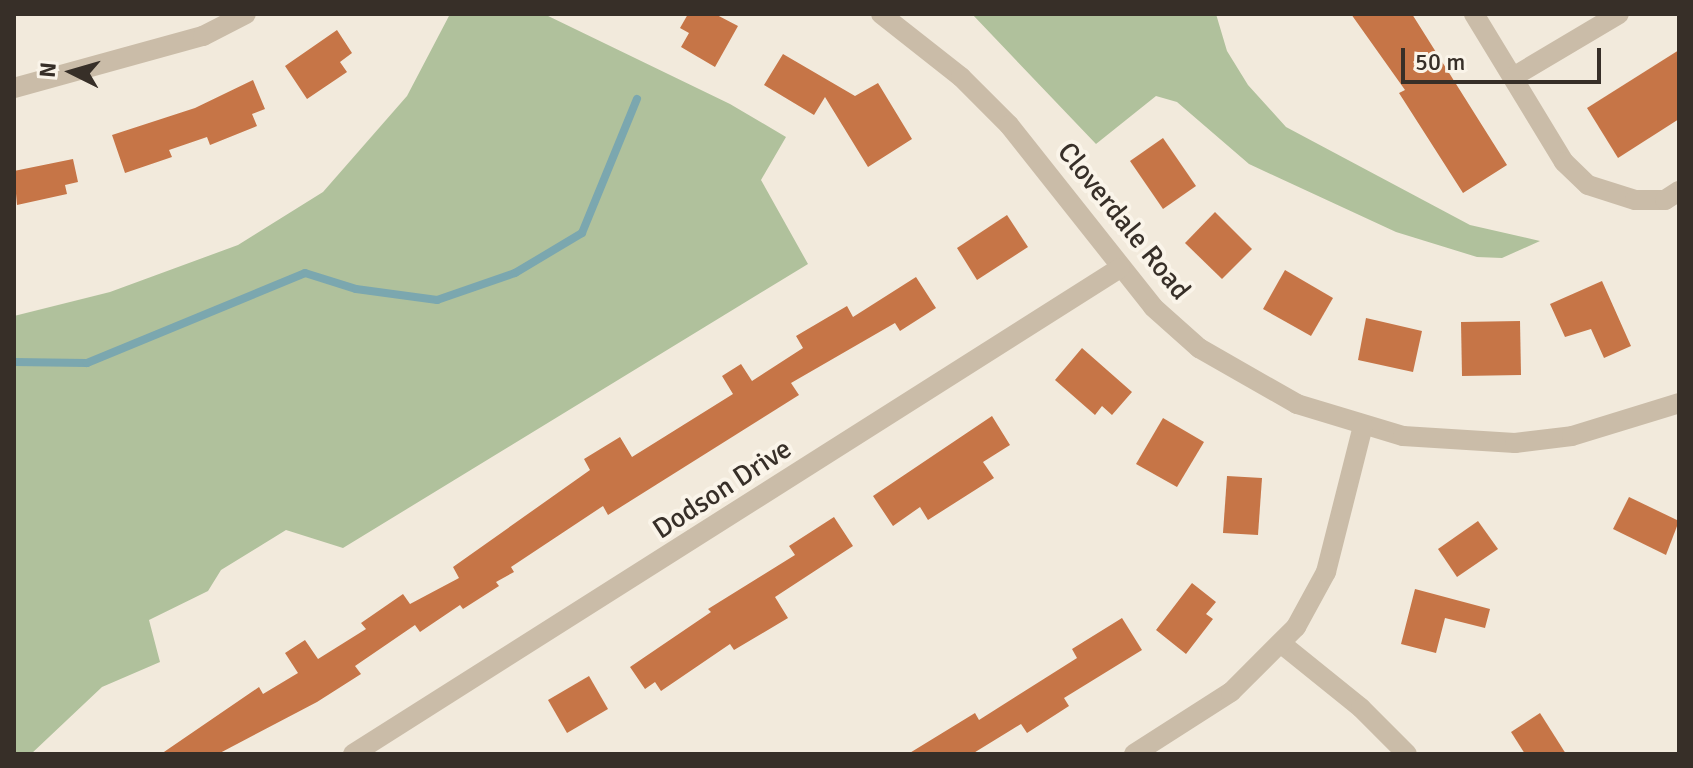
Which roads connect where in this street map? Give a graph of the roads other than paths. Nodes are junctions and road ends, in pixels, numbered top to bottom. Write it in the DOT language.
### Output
graph roads {
  1 [pos="246,14"];
  2 [pos="881,14"];
  3 [pos="1474,14"];
  4 [pos="1619,14"];
  5 [pos="1513,77"];
  6 [pos="14,88"];
  7 [pos="1679,191"];
  8 [pos="1120,268"];
  9 [pos="1679,403"];
  10 [pos="1363,426"];
  11 [pos="1283,645"];
  12 [pos="353,754"];
  13 [pos="1134,754"];
  14 [pos="1407,754"];
  1 -- 6 [label="street"];
  2 -- 8 [label="street, Cloverdale Road"];
  3 -- 5 [label="street"];
  4 -- 5 [label="street"];
  5 -- 7 [label="street"];
  8 -- 10 [label="street, Cloverdale Road"];
  8 -- 12 [label="street, Dodson Drive"];
  9 -- 10 [label="street, Cloverdale Road"];
  10 -- 11 [label="street"];
  11 -- 13 [label="street"];
  11 -- 14 [label="street"];
}
